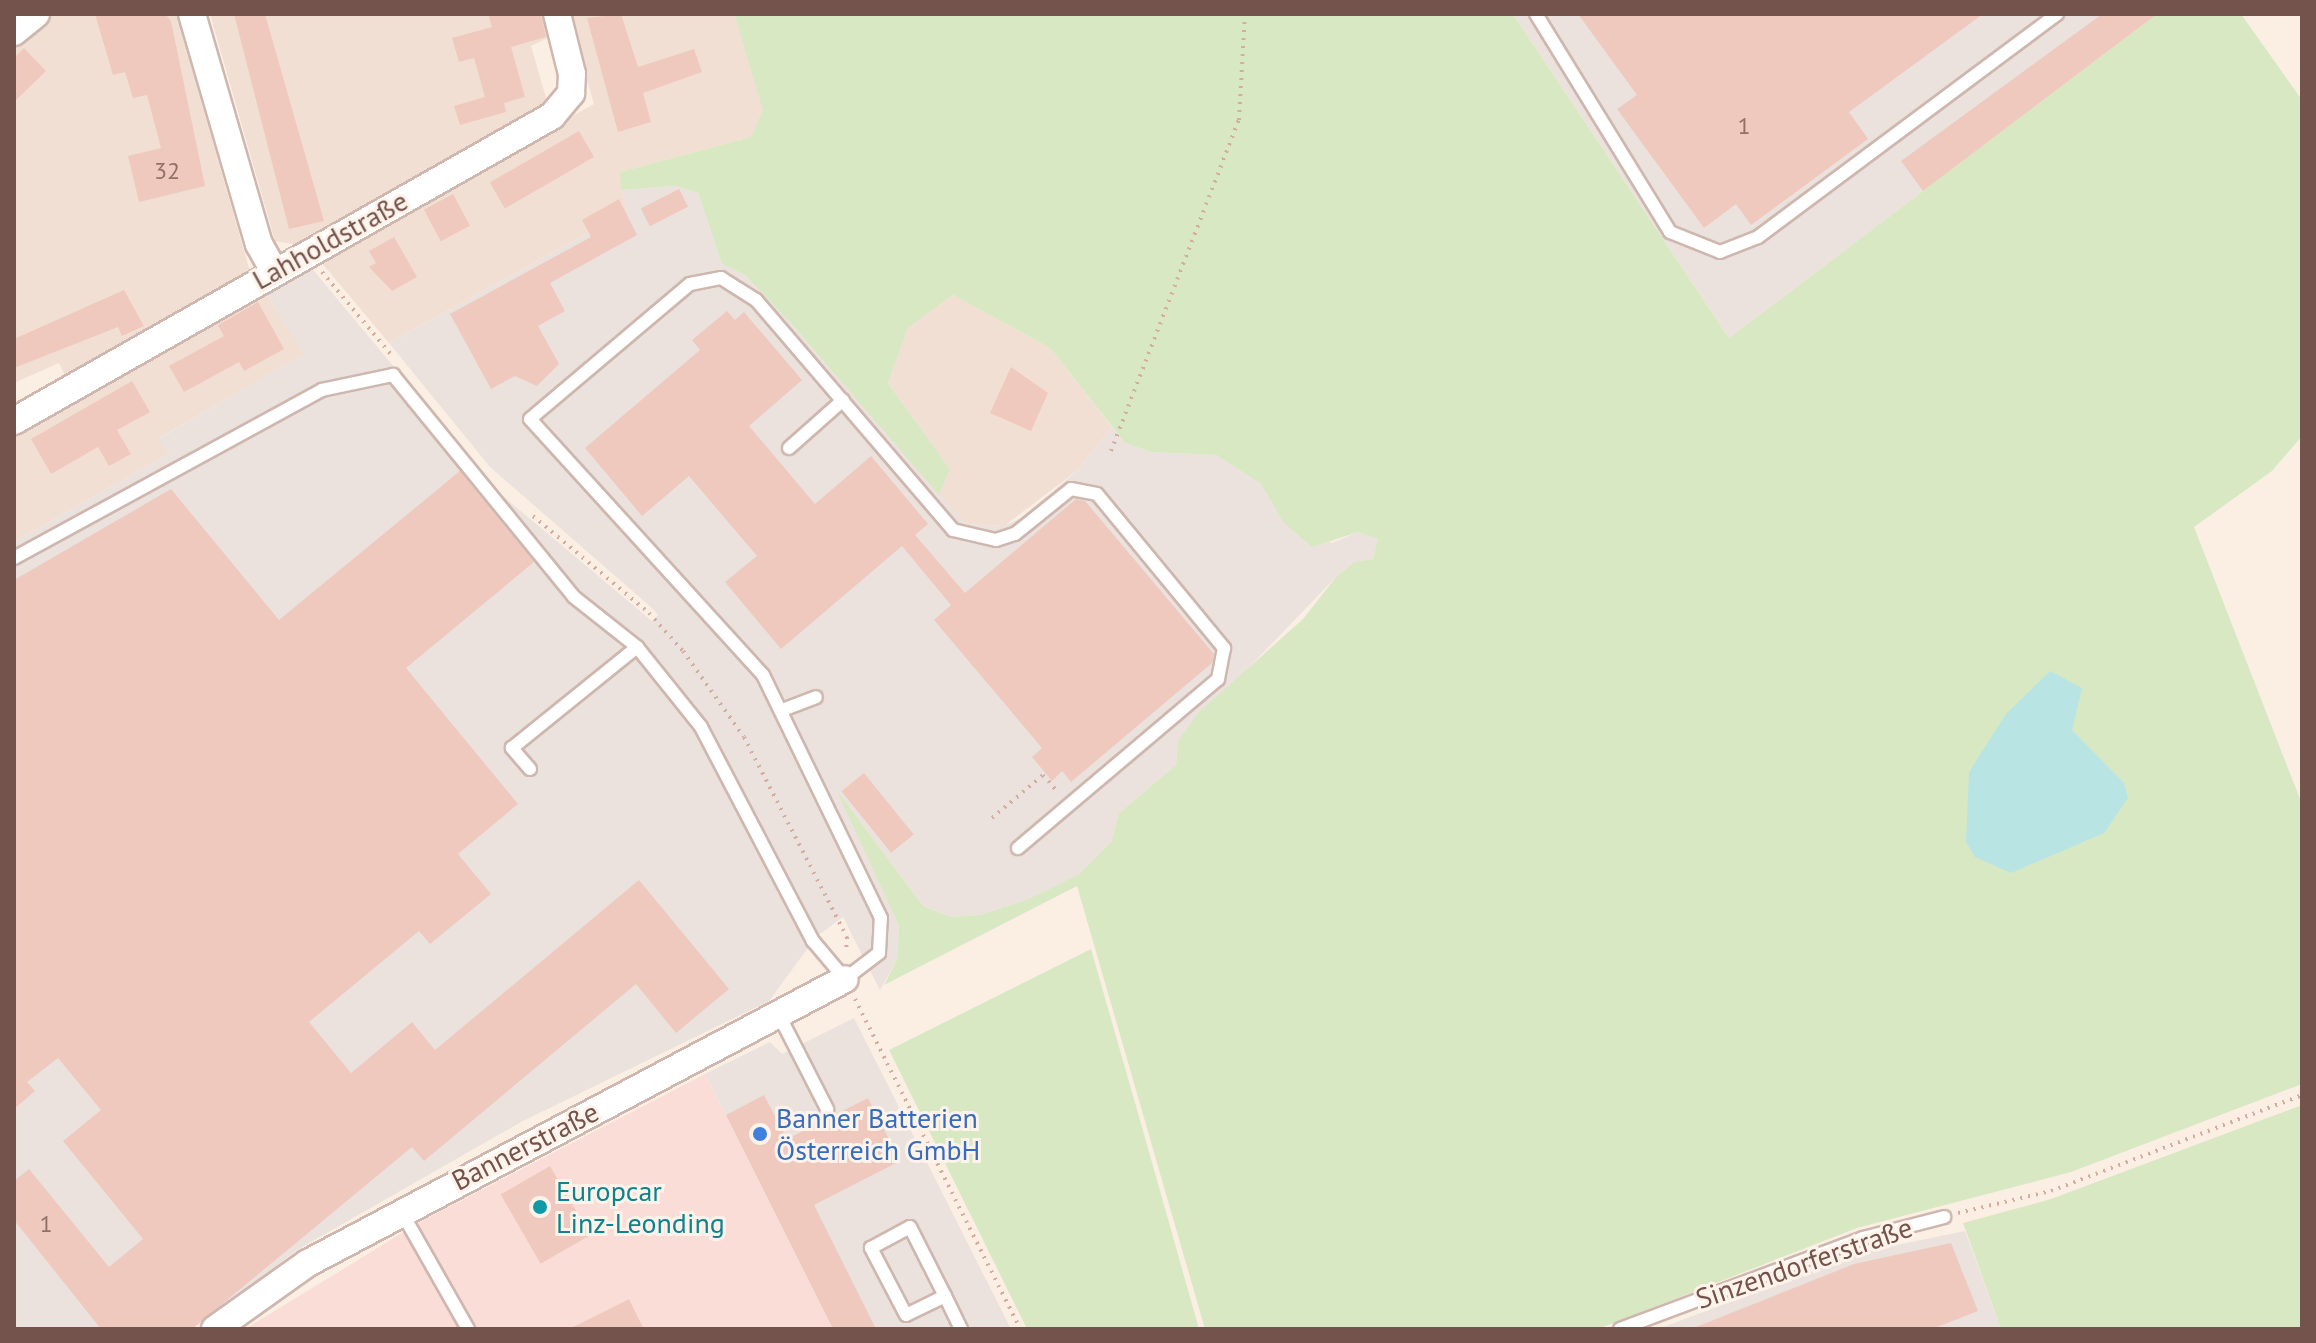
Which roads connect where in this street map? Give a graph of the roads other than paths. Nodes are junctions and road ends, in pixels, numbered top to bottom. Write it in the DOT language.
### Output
graph roads {
  1 [pos="36,14"];
  2 [pos="192,14"];
  3 [pos="557,14"];
  4 [pos="1536,14"];
  5 [pos="2057,14"];
  6 [pos="14,32"];
  7 [pos="274,271"];
  8 [pos="843,400"];
  9 [pos="14,421"];
  10 [pos="789,448"];
  11 [pos="14,558"];
  12 [pos="637,647"];
  13 [pos="816,697"];
  14 [pos="785,709"];
  15 [pos="530,769"];
  16 [pos="1018,848"];
  17 [pos="845,979"];
  18 [pos="779,1015"];
  19 [pos="827,1109"];
  20 [pos="401,1211"];
  21 [pos="1944,1217"];
  22 [pos="945,1296"];
  23 [pos="215,1329"];
  24 [pos="468,1329"];
  25 [pos="961,1329"];
  26 [pos="1620,1329"];
  1 -- 6 [label="street"];
  2 -- 7 [label="street"];
  3 -- 7 [label="street, Lahholdstraße"];
  4 -- 5 [label="lane"];
  7 -- 9 [label="street, Lahholdstraße"];
  8 -- 10 [label="lane"];
  8 -- 14 [label="lane"];
  8 -- 16 [label="lane"];
  11 -- 12 [label="lane"];
  12 -- 15 [label="lane"];
  12 -- 17 [label="lane"];
  13 -- 14 [label="lane"];
  14 -- 17 [label="lane"];
  17 -- 18 [label="street, Bannerstraße"];
  18 -- 19 [label="lane"];
  18 -- 20 [label="street, Bannerstraße"];
  20 -- 23 [label="street, Bannerstraße"];
  20 -- 24 [label="lane"];
  21 -- 26 [label="lane, Sinzendorferstraße"];
  22 -- 22 [label="lane"];
  22 -- 25 [label="lane"];
}
